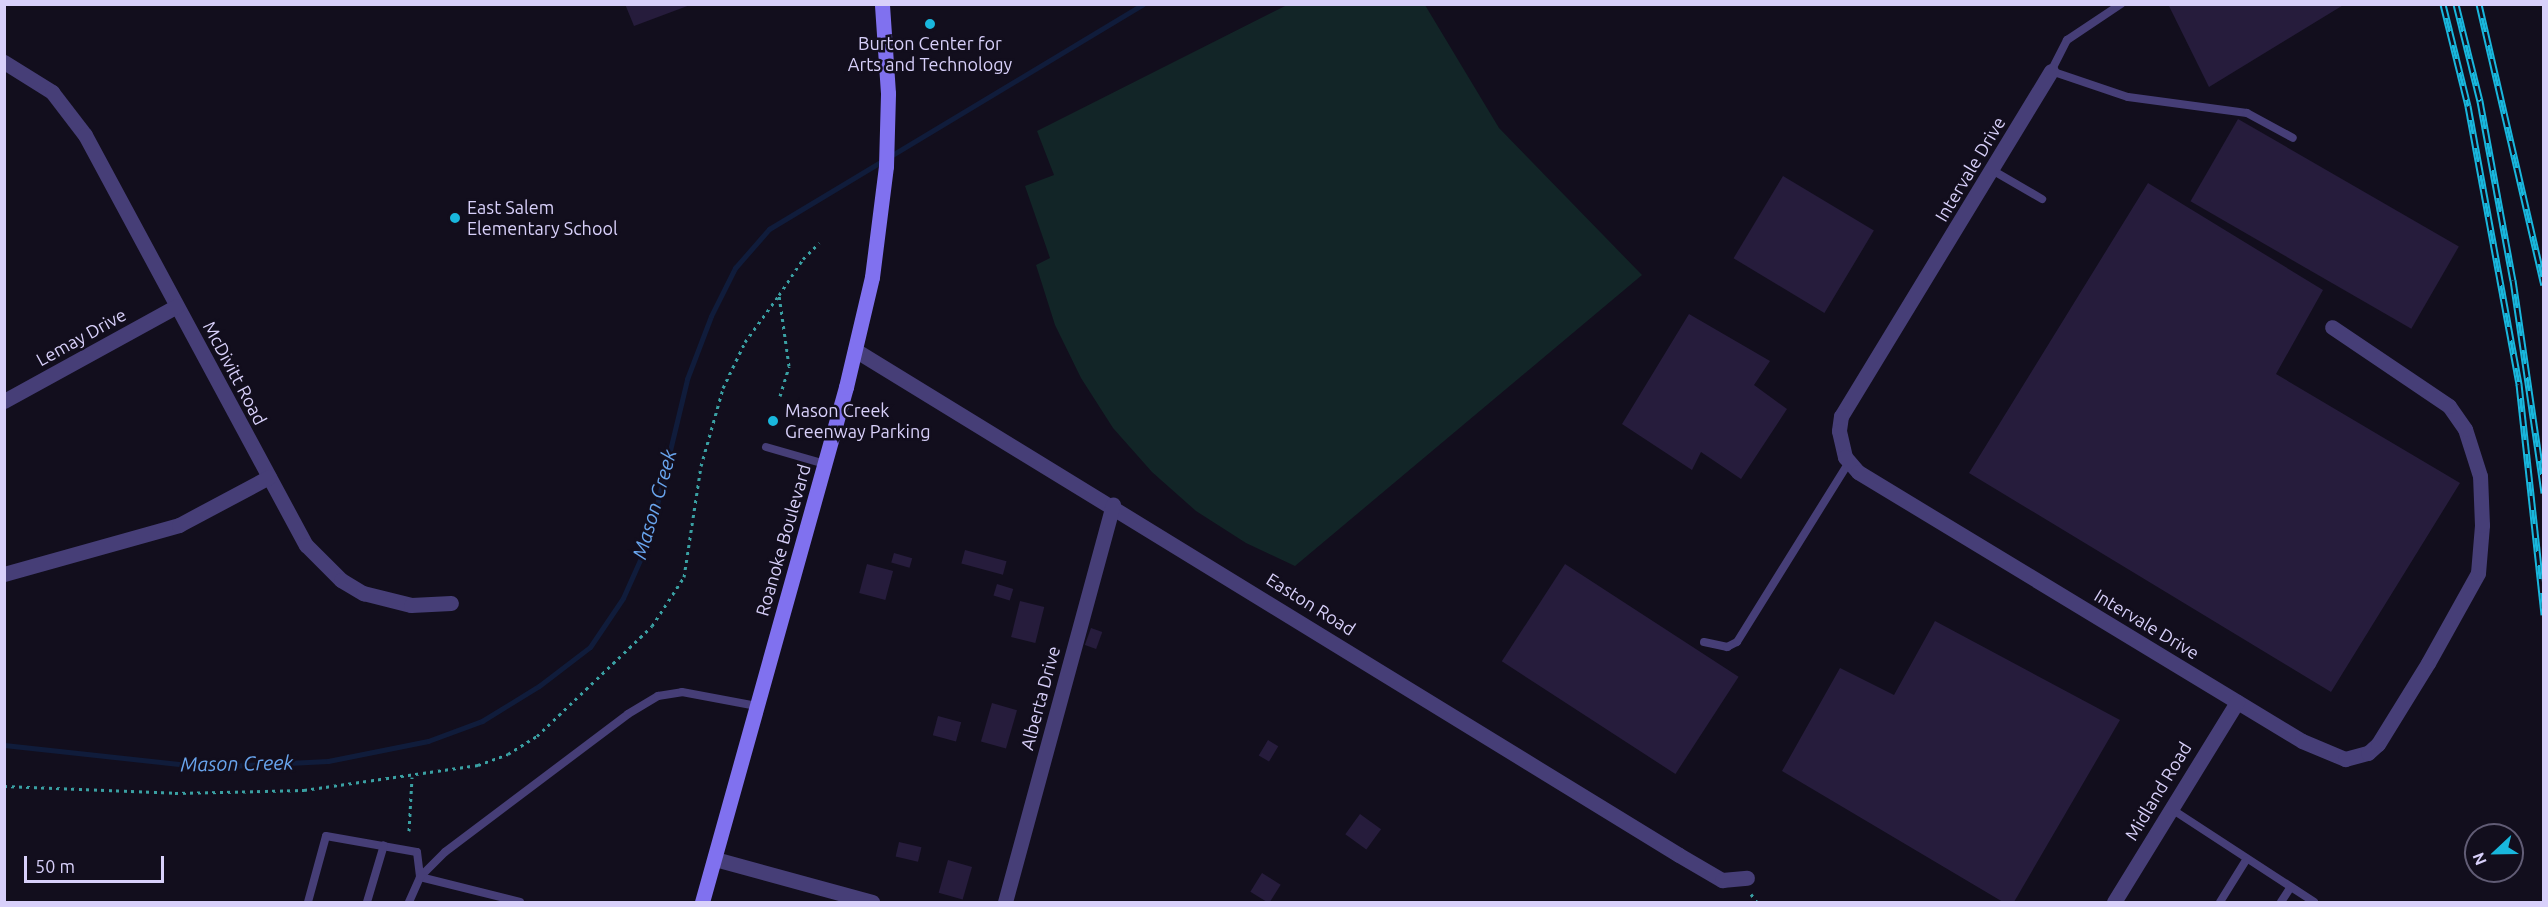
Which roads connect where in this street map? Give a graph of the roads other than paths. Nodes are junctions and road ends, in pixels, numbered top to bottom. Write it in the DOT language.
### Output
graph roads {
  1 [pos="882,4"];
  2 [pos="2121,4"];
  3 [pos="4,62"];
  4 [pos="2051,71"];
  5 [pos="2293,138"];
  6 [pos="1992,170"];
  7 [pos="2042,199"];
  8 [pos="177,306"];
  9 [pos="2332,327"];
  10 [pos="855,350"];
  11 [pos="4,401"];
  12 [pos="766,447"];
  13 [pos="1849,462"];
  14 [pos="825,464"];
  15 [pos="269,477"];
  16 [pos="1113,504"];
  17 [pos="4,574"];
  18 [pos="451,603"];
  19 [pos="1704,642"];
  20 [pos="2237,702"];
  21 [pos="757,706"];
  22 [pos="2170,808"];
  23 [pos="384,845"];
  24 [pos="715,859"];
  25 [pos="2247,860"];
  26 [pos="420,877"];
  27 [pos="1747,878"];
  28 [pos="2290,888"];
  29 [pos="308,903"];
  30 [pos="367,903"];
  31 [pos="409,903"];
  32 [pos="520,903"];
  33 [pos="702,903"];
  34 [pos="872,903"];
  35 [pos="1005,903"];
  36 [pos="2114,903"];
  37 [pos="2220,903"];
  38 [pos="2281,903"];
  39 [pos="2314,903"];
  1 -- 10 [label="main road, Roanoke Boulevard"];
  2 -- 4 [label="lane"];
  3 -- 8 [label="street, McDivitt Road"];
  4 -- 5 [label="lane"];
  4 -- 6 [label="street, Intervale Drive"];
  6 -- 7 [label="lane"];
  6 -- 13 [label="street, Intervale Drive"];
  8 -- 11 [label="street, Lemay Drive"];
  8 -- 15 [label="street, McDivitt Road"];
  9 -- 20 [label="street, Intervale Drive"];
  10 -- 14 [label="main road, Roanoke Boulevard"];
  10 -- 16 [label="street, Easton Road"];
  12 -- 14 [label="lane"];
  13 -- 19 [label="lane"];
  13 -- 20 [label="street, Intervale Drive"];
  14 -- 21 [label="main road, Roanoke Boulevard"];
  15 -- 17 [label="street"];
  15 -- 18 [label="street, McDivitt Road"];
  16 -- 27 [label="street, Easton Road"];
  16 -- 35 [label="street, Alberta Drive"];
  20 -- 22 [label="street, Midland Road"];
  21 -- 24 [label="main road, Roanoke Boulevard"];
  21 -- 26 [label="lane"];
  22 -- 25 [label="lane"];
  22 -- 36 [label="street, Midland Road"];
  23 -- 26 [label="lane"];
  23 -- 29 [label="lane"];
  23 -- 30 [label="lane"];
  24 -- 33 [label="main road, Roanoke Boulevard"];
  24 -- 34 [label="street"];
  25 -- 28 [label="lane"];
  25 -- 37 [label="lane"];
  26 -- 31 [label="lane"];
  26 -- 32 [label="lane"];
  28 -- 38 [label="lane"];
  28 -- 39 [label="lane"];
}
